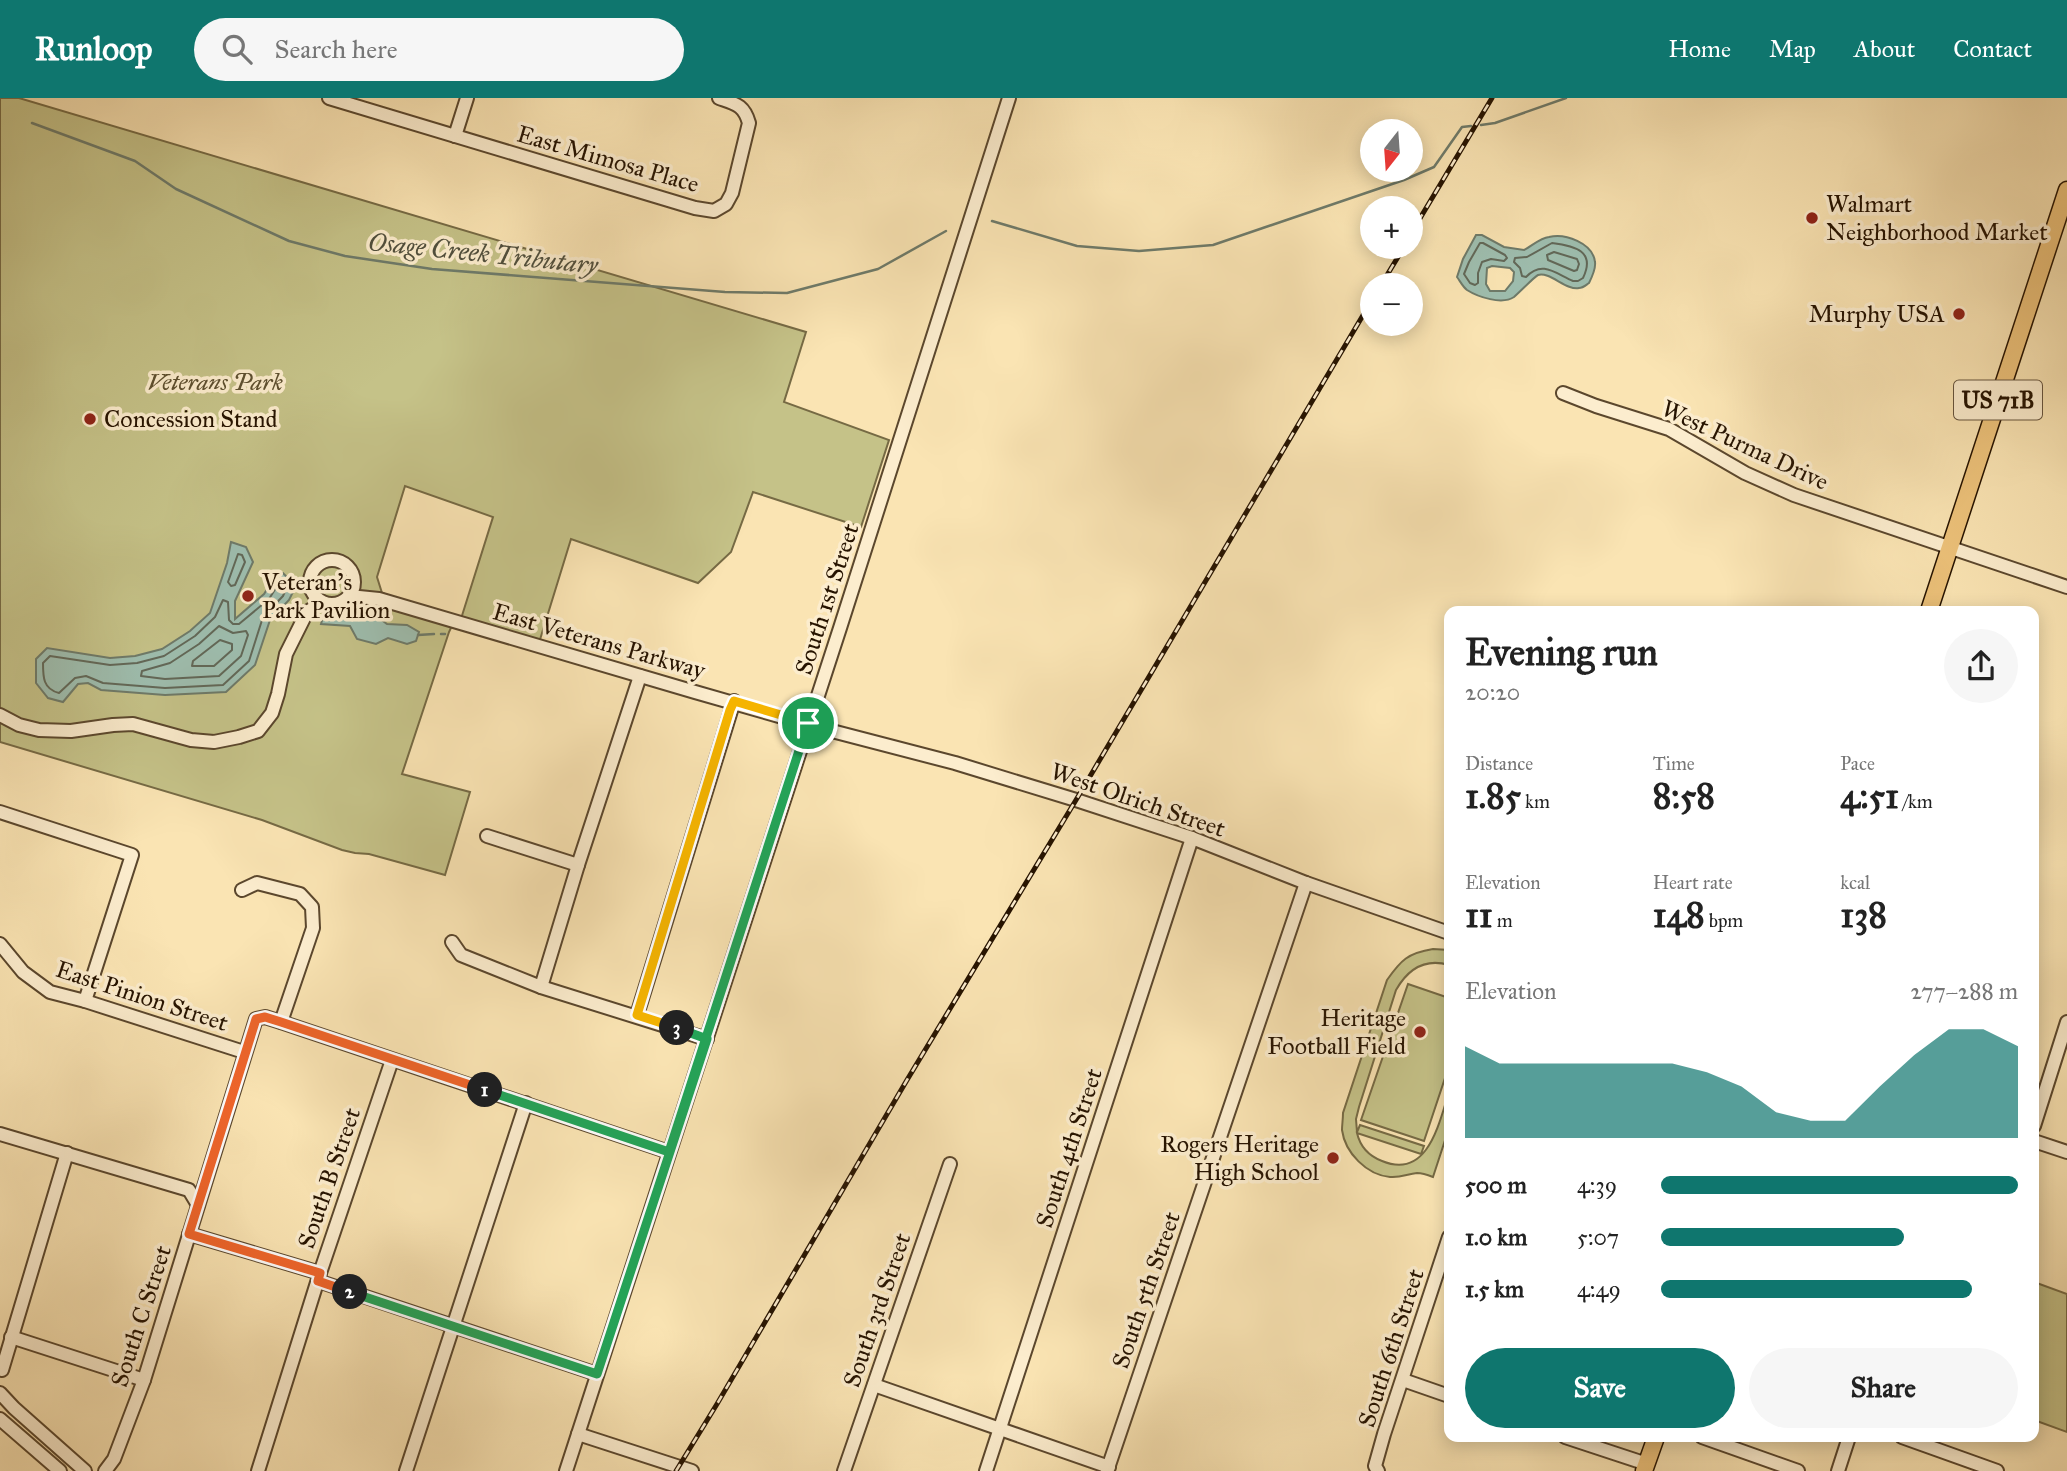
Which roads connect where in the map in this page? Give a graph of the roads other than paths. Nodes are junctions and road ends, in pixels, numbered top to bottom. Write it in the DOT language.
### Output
graph roads {
  1 [pos="331,98"];
  2 [pos="467,98"];
  3 [pos="719,98"];
  4 [pos="1009,98"];
  5 [pos="455,136"];
  6 [pos="2067,190"];
  7 [pos="1563,393"];
  8 [pos="1949,548"];
  9 [pos="353,578"];
  10 [pos="2067,587"];
  11 [pos="312,592"];
  12 [pos="349,596"];
  13 [pos="379,599"];
  14 [pos="328,604"];
  15 [pos="1931,606"];
  16 [pos="309,609"];
  17 [pos="640,676"];
  18 [pos="734,701"];
  19 [pos="0,715"];
  20 [pos="808,723"];
  21 [pos="0,812"];
  22 [pos="487,836"];
  23 [pos="1192,838"];
  24 [pos="578,865"];
  25 [pos="1306,883"];
  26 [pos="242,890"];
  27 [pos="1444,931"];
  28 [pos="452,942"];
  29 [pos="0,944"];
  30 [pos="541,987"];
  31 [pos="85,1001"];
  32 [pos="637,1015"];
  33 [pos="281,1022"];
  34 [pos="2067,1022"];
  35 [pos="707,1039"];
  36 [pos="244,1052"];
  37 [pos="392,1060"];
  38 [pos="526,1103"];
  39 [pos="2039,1110"];
  40 [pos="0,1134"];
  41 [pos="2039,1143"];
  42 [pos="669,1152"];
  43 [pos="2067,1152"];
  44 [pos="67,1153"];
  45 [pos="950,1164"];
  46 [pos="198,1205"];
  47 [pos="189,1234"];
  48 [pos="1444,1252"];
  49 [pos="319,1277"];
  50 [pos="454,1325"];
  51 [pos="11,1337"];
  52 [pos="2,1370"];
  53 [pos="597,1374"];
  54 [pos="144,1380"];
  55 [pos="1402,1380"];
  56 [pos="874,1385"];
  57 [pos="0,1393"];
  58 [pos="1444,1394"];
  59 [pos="0,1419"];
  60 [pos="999,1430"];
  61 [pos="578,1434"];
  62 [pos="1577,1442"];
  63 [pos="1654,1442"];
  64 [pos="1716,1442"];
  65 [pos="1847,1442"];
  66 [pos="1916,1442"];
  67 [pos="1645,1468"];
  68 [pos="1108,1469"];
  69 [pos="60,1471"];
  70 [pos="85,1471"];
  71 [pos="105,1471"];
  72 [pos="258,1471"];
  73 [pos="406,1471"];
  74 [pos="566,1471"];
  75 [pos="692,1471"];
  76 [pos="844,1471"];
  77 [pos="986,1471"];
  78 [pos="1378,1471"];
  79 [pos="1798,1471"];
  80 [pos="1838,1471"];
  81 [pos="1997,1471"];
  1 -- 5 [label="street, East Mimosa Place"];
  2 -- 5 [label="street"];
  3 -- 5 [label="street, East Mimosa Place"];
  4 -- 20 [label="street, South 1st Street"];
  6 -- 8 [label="main road, US 71B"];
  7 -- 8 [label="street, West Purma Drive"];
  8 -- 10 [label="street, West Purma Drive"];
  8 -- 15 [label="main road, US 71B"];
  9 -- 11 [label="street, East Veterans Parkway"];
  9 -- 12 [label="street"];
  9 -- 13 [label="street, East Veterans Parkway"];
  11 -- 14 [label="street"];
  11 -- 16 [label="street, East Veterans Parkway"];
  12 -- 13 [label="street, East Veterans Parkway"];
  12 -- 14 [label="street, East Veterans Parkway"];
  13 -- 17 [label="street, East Veterans Parkway"];
  14 -- 16 [label="street, East Veterans Parkway"];
  16 -- 19 [label="street"];
  17 -- 18 [label="street, East Veterans Parkway"];
  17 -- 24 [label="street"];
  18 -- 20 [label="street, East Veterans Parkway"];
  18 -- 32 [label="street"];
  20 -- 23 [label="street, West Olrich Street"];
  20 -- 35 [label="street, South 1st Street"];
  21 -- 31 [label="street"];
  22 -- 24 [label="street"];
  23 -- 25 [label="street, West Olrich Street"];
  23 -- 60 [label="street, South 4th Street"];
  24 -- 30 [label="street"];
  25 -- 27 [label="street, West Olrich Street"];
  25 -- 68 [label="street, South 5th Street"];
  26 -- 33 [label="street"];
  28 -- 30 [label="street"];
  29 -- 31 [label="street, East Pinion Street"];
  30 -- 32 [label="street"];
  31 -- 36 [label="street, East Pinion Street"];
  32 -- 35 [label="street"];
  33 -- 36 [label="street, South C Street"];
  33 -- 37 [label="street"];
  34 -- 39 [label="street"];
  35 -- 42 [label="street, South 1st Street"];
  36 -- 46 [label="street, South C Street"];
  37 -- 38 [label="street"];
  37 -- 49 [label="street, South B Street"];
  38 -- 42 [label="street"];
  38 -- 50 [label="street"];
  40 -- 44 [label="street"];
  41 -- 43 [label="street"];
  42 -- 53 [label="street, South 1st Street"];
  44 -- 46 [label="street"];
  44 -- 51 [label="street"];
  45 -- 56 [label="street, South 3rd Street"];
  46 -- 47 [label="street, South C Street"];
  47 -- 49 [label="street"];
  47 -- 54 [label="street, South C Street"];
  48 -- 55 [label="street, South 6th Street"];
  49 -- 50 [label="street"];
  49 -- 72 [label="street, South B Street"];
  50 -- 53 [label="street"];
  50 -- 73 [label="street"];
  51 -- 52 [label="street"];
  51 -- 54 [label="street"];
  53 -- 61 [label="street, South 1st Street"];
  54 -- 71 [label="street, South C Street"];
  55 -- 58 [label="street"];
  55 -- 78 [label="street, South 6th Street"];
  56 -- 60 [label="street"];
  56 -- 76 [label="street, South 3rd Street"];
  57 -- 70 [label="street"];
  59 -- 69 [label="street"];
  60 -- 68 [label="street"];
  60 -- 77 [label="street, South 4th Street"];
  61 -- 74 [label="street, South 1st Street"];
  61 -- 75 [label="street"];
  62 -- 67 [label="street"];
  63 -- 67 [label="main road"];
  64 -- 79 [label="street"];
  65 -- 80 [label="street"];
  66 -- 81 [label="street"];
}
